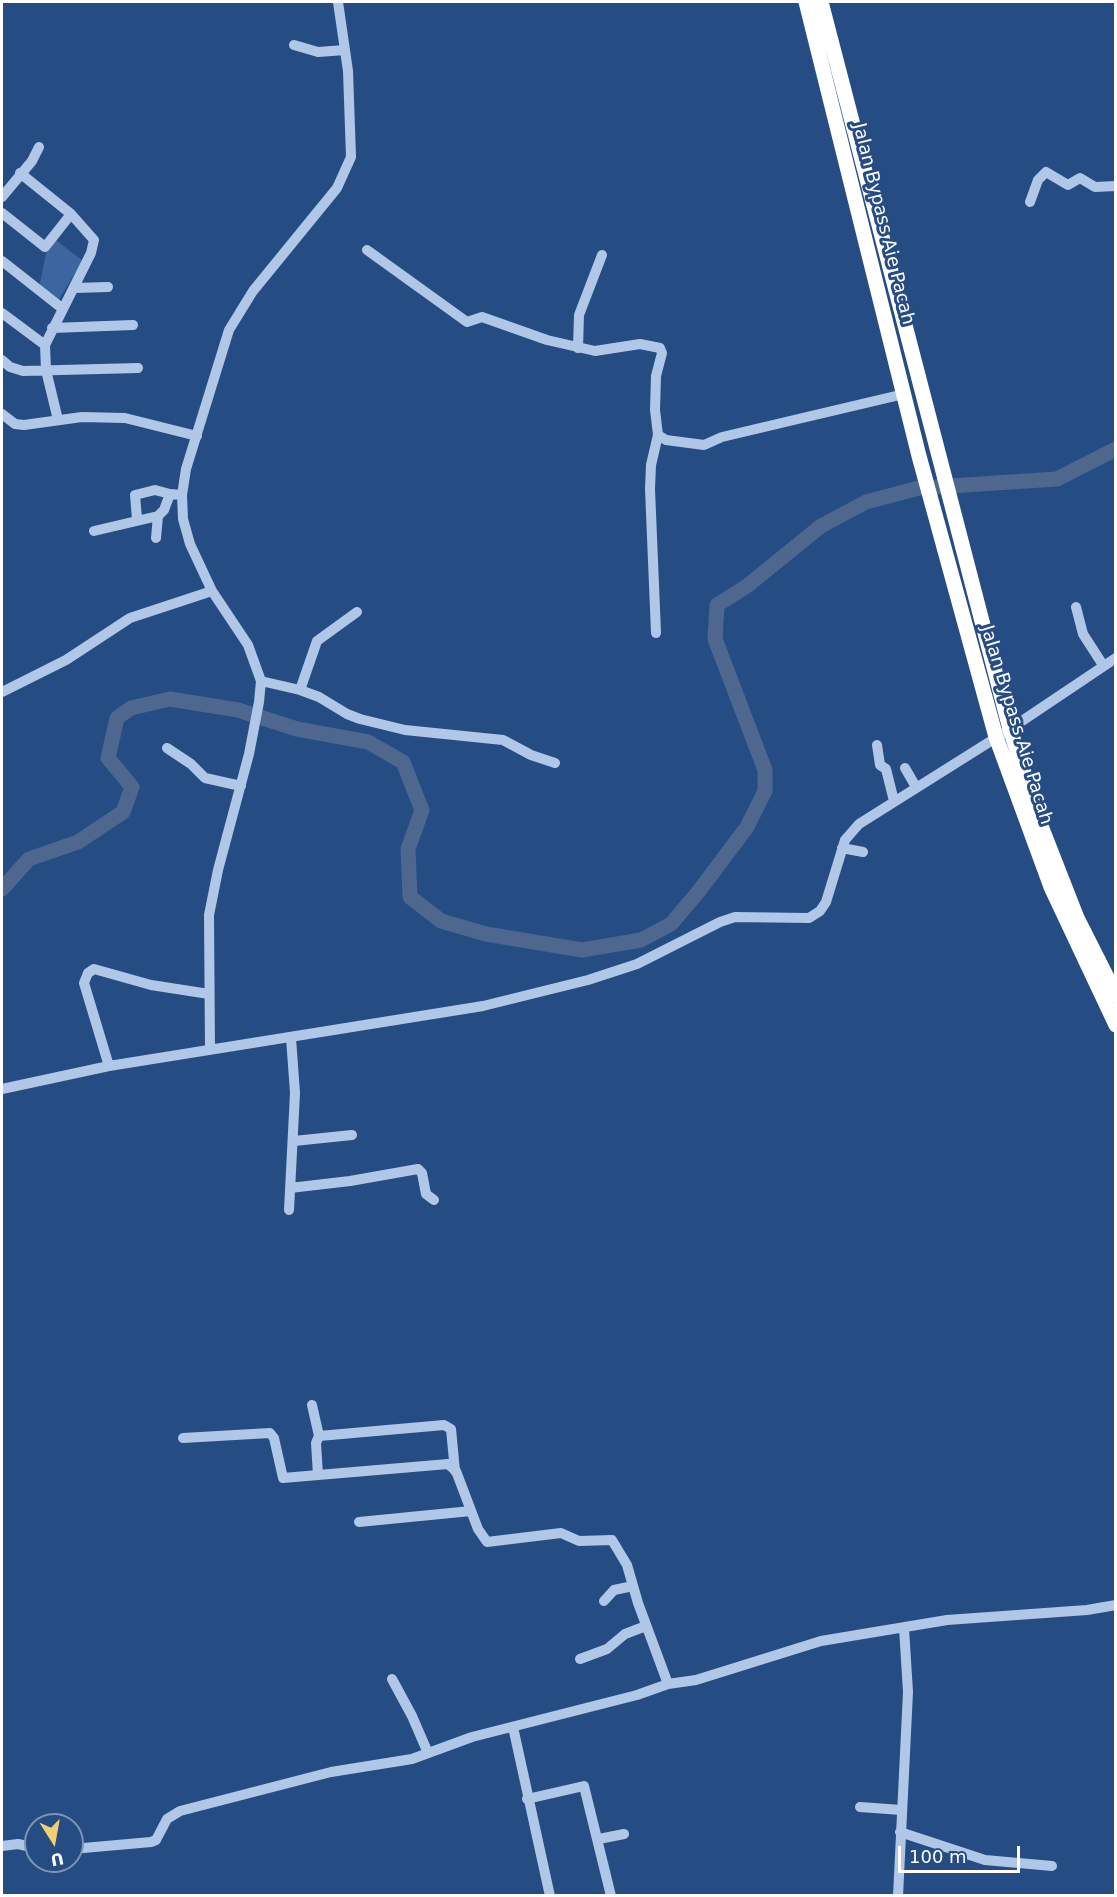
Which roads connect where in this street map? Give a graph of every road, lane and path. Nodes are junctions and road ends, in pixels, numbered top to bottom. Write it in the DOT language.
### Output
graph roads {
  1 [pos="338,2"];
  2 [pos="806,2"];
  3 [pos="821,2"];
  4 [pos="294,45"];
  5 [pos="345,50"];
  6 [pos="39,147"];
  7 [pos="20,173"];
  8 [pos="1116,186"];
  9 [pos="2,197"];
  10 [pos="1030,202"];
  11 [pos="2,213"];
  12 [pos="70,214"];
  13 [pos="367,250"];
  14 [pos="602,255"];
  15 [pos="2,261"];
  16 [pos="108,287"];
  17 [pos="74,288"];
  18 [pos="63,309"];
  19 [pos="2,313"];
  20 [pos="133,325"];
  21 [pos="52,328"];
  22 [pos="45,345"];
  23 [pos="578,348"];
  24 [pos="2,360"];
  25 [pos="138,368"];
  26 [pos="46,370"];
  27 [pos="904,394"];
  28 [pos="2,414"];
  29 [pos="58,420"];
  30 [pos="197,435"];
  31 [pos="658,435"];
  32 [pos="170,494"];
  33 [pos="182,495"];
  34 [pos="158,516"];
  35 [pos="137,519"];
  36 [pos="94,531"];
  37 [pos="156,538"];
  38 [pos="212,591"];
  39 [pos="1076,607"];
  40 [pos="357,612"];
  41 [pos="656,633"];
  42 [pos="1116,658"];
  43 [pos="1104,665"];
  44 [pos="261,681"];
  45 [pos="300,690"];
  46 [pos="2,691"];
  47 [pos="1003,733"];
  48 [pos="877,745"];
  49 [pos="167,748"];
  50 [pos="555,763"];
  51 [pos="905,768"];
  52 [pos="242,786"];
  53 [pos="916,787"];
  54 [pos="894,801"];
  55 [pos="842,848"];
  56 [pos="863,852"];
  57 [pos="209,994"];
  58 [pos="1116,995"];
  59 [pos="1116,1025"];
  60 [pos="291,1038"];
  61 [pos="210,1050"];
  62 [pos="109,1066"];
  63 [pos="2,1089"];
  64 [pos="352,1135"];
  65 [pos="294,1141"];
  66 [pos="290,1188"];
  67 [pos="434,1200"];
  68 [pos="289,1210"];
  69 [pos="312,1405"];
  70 [pos="319,1436"];
  71 [pos="183,1438"];
  72 [pos="456,1471"];
  73 [pos="318,1475"];
  74 [pos="471,1510"];
  75 [pos="359,1522"];
  76 [pos="633,1586"];
  77 [pos="604,1601"];
  78 [pos="1116,1605"];
  79 [pos="646,1626"];
  80 [pos="904,1628"];
  81 [pos="580,1659"];
  82 [pos="392,1679"];
  83 [pos="668,1684"];
  84 [pos="513,1727"];
  85 [pos="428,1753"];
  86 [pos="528,1799"];
  87 [pos="860,1807"];
  88 [pos="901,1810"];
  89 [pos="900,1832"];
  90 [pos="624,1834"];
  91 [pos="599,1839"];
  92 [pos="24,1845"];
  93 [pos="2,1846"];
  94 [pos="84,1848"];
  95 [pos="1052,1866"];
  96 [pos="550,1896"];
  97 [pos="611,1896"];
  98 [pos="898,1896"];
  1 -- 5 [label="street"];
  2 -- 27 [label="highway, Jalan Bypass Aie Pacah"];
  3 -- 47 [label="highway, Jalan Bypass Aie Pacah"];
  4 -- 5 [label="street"];
  5 -- 30 [label="street"];
  6 -- 7 [label="street"];
  7 -- 9 [label="street"];
  7 -- 12 [label="street"];
  8 -- 10 [label="street"];
  11 -- 12 [label="street"];
  12 -- 17 [label="street"];
  13 -- 23 [label="street"];
  14 -- 23 [label="street"];
  15 -- 18 [label="street"];
  16 -- 17 [label="street"];
  17 -- 18 [label="street"];
  18 -- 21 [label="street"];
  19 -- 22 [label="street"];
  20 -- 21 [label="street"];
  21 -- 22 [label="street"];
  22 -- 26 [label="street"];
  23 -- 31 [label="street"];
  24 -- 26 [label="street"];
  25 -- 26 [label="street"];
  26 -- 29 [label="street"];
  27 -- 31 [label="street"];
  27 -- 47 [label="highway, Jalan Bypass Aie Pacah"];
  28 -- 29 [label="street"];
  29 -- 30 [label="street"];
  30 -- 33 [label="street"];
  31 -- 41 [label="street"];
  32 -- 33 [label="street"];
  32 -- 34 [label="street"];
  32 -- 35 [label="street"];
  33 -- 38 [label="street"];
  34 -- 35 [label="street"];
  34 -- 37 [label="street"];
  35 -- 36 [label="street"];
  38 -- 44 [label="street"];
  38 -- 46 [label="street"];
  39 -- 43 [label="street"];
  40 -- 45 [label="street"];
  42 -- 43 [label="street"];
  43 -- 47 [label="street"];
  44 -- 45 [label="street"];
  44 -- 52 [label="street"];
  45 -- 50 [label="street"];
  47 -- 53 [label="street"];
  47 -- 58 [label="highway, Jalan Bypass Aie Pacah"];
  47 -- 59 [label="highway, Jalan Bypass Aie Pacah"];
  48 -- 54 [label="street"];
  49 -- 52 [label="street"];
  51 -- 53 [label="street"];
  52 -- 57 [label="street"];
  53 -- 54 [label="street"];
  54 -- 55 [label="street"];
  55 -- 56 [label="street"];
  55 -- 60 [label="street"];
  57 -- 61 [label="street"];
  57 -- 62 [label="street"];
  60 -- 61 [label="street"];
  60 -- 65 [label="street"];
  61 -- 62 [label="street"];
  62 -- 63 [label="street"];
  64 -- 65 [label="street"];
  65 -- 66 [label="street"];
  66 -- 67 [label="street"];
  66 -- 68 [label="street"];
  69 -- 70 [label="street"];
  70 -- 72 [label="street"];
  70 -- 73 [label="street"];
  71 -- 73 [label="street"];
  72 -- 73 [label="street"];
  72 -- 74 [label="street"];
  74 -- 75 [label="street"];
  74 -- 76 [label="street"];
  76 -- 77 [label="street"];
  76 -- 79 [label="street"];
  78 -- 80 [label="street"];
  79 -- 81 [label="street"];
  79 -- 83 [label="street"];
  80 -- 83 [label="street"];
  80 -- 88 [label="street"];
  82 -- 85 [label="street"];
  83 -- 84 [label="street"];
  84 -- 85 [label="street"];
  84 -- 86 [label="street"];
  85 -- 94 [label="street"];
  86 -- 91 [label="street"];
  86 -- 96 [label="street"];
  87 -- 88 [label="street"];
  88 -- 89 [label="street"];
  89 -- 95 [label="street"];
  89 -- 98 [label="street"];
  90 -- 91 [label="street"];
  91 -- 97 [label="street"];
  92 -- 93 [label="street"];
}
